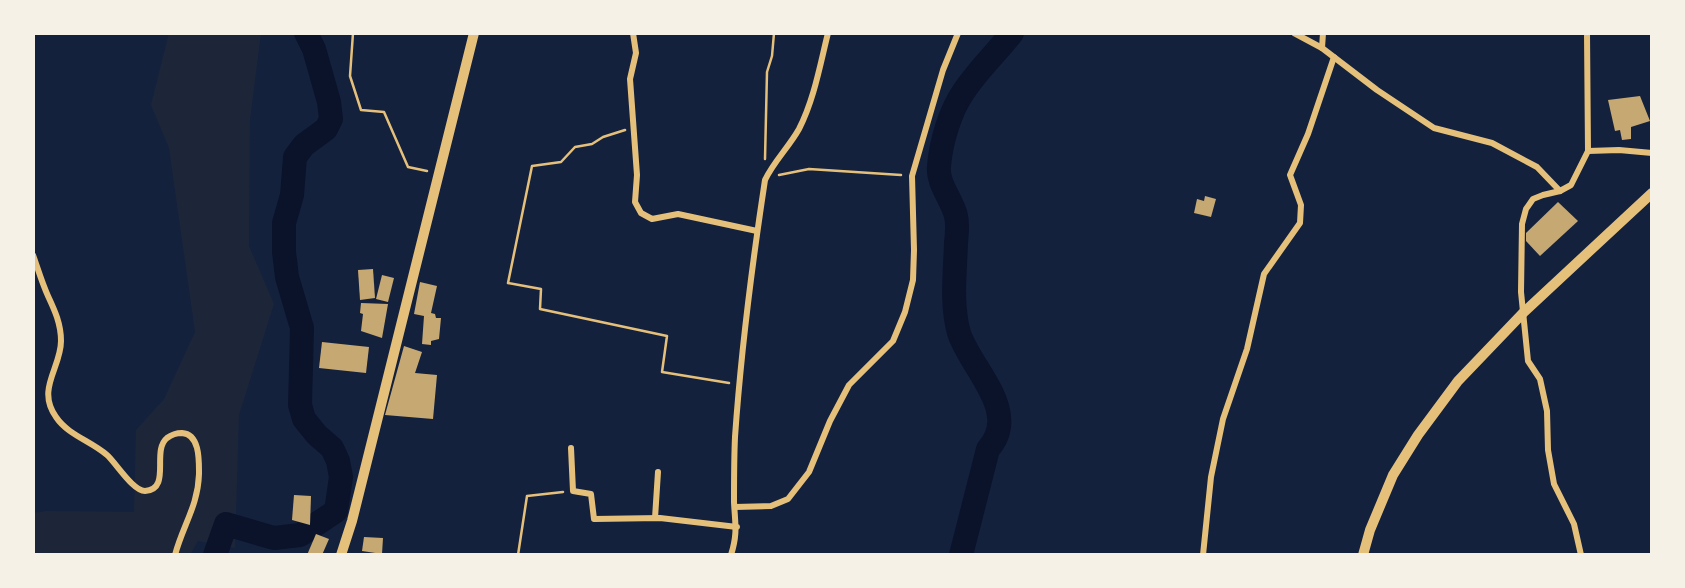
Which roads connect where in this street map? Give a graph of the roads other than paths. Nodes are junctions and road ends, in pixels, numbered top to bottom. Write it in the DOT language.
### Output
graph roads {
  1 [pos="474,33"];
  2 [pos="633,33"];
  3 [pos="828,33"];
  4 [pos="958,33"];
  5 [pos="1294,33"];
  6 [pos="1323,33"];
  7 [pos="1587,33"];
  8 [pos="1322,48"];
  9 [pos="1334,57"];
  10 [pos="1588,151"];
  11 [pos="1652,153"];
  12 [pos="1560,191"];
  13 [pos="1652,192"];
  14 [pos="757,231"];
  15 [pos="33,256"];
  16 [pos="1524,312"];
  17 [pos="571,448"];
  18 [pos="658,472"];
  19 [pos="734,507"];
  20 [pos="656,518"];
  21 [pos="737,527"];
  22 [pos="176,555"];
  23 [pos="341,555"];
  24 [pos="731,555"];
  25 [pos="1203,555"];
  26 [pos="1363,555"];
  27 [pos="1581,555"];
  1 -- 23 [label="highway"];
  2 -- 14 [label="street"];
  3 -- 14 [label="street"];
  4 -- 19 [label="street"];
  5 -- 8 [label="street"];
  6 -- 8 [label="street"];
  7 -- 10 [label="street"];
  8 -- 9 [label="street"];
  9 -- 12 [label="street"];
  9 -- 25 [label="street"];
  10 -- 11 [label="street"];
  10 -- 12 [label="street"];
  12 -- 16 [label="street"];
  13 -- 16 [label="highway"];
  14 -- 19 [label="street"];
  15 -- 22 [label="street"];
  16 -- 26 [label="highway"];
  16 -- 27 [label="street"];
  17 -- 20 [label="street"];
  18 -- 20 [label="street"];
  19 -- 21 [label="street"];
  20 -- 21 [label="street"];
  21 -- 24 [label="street"];
}
